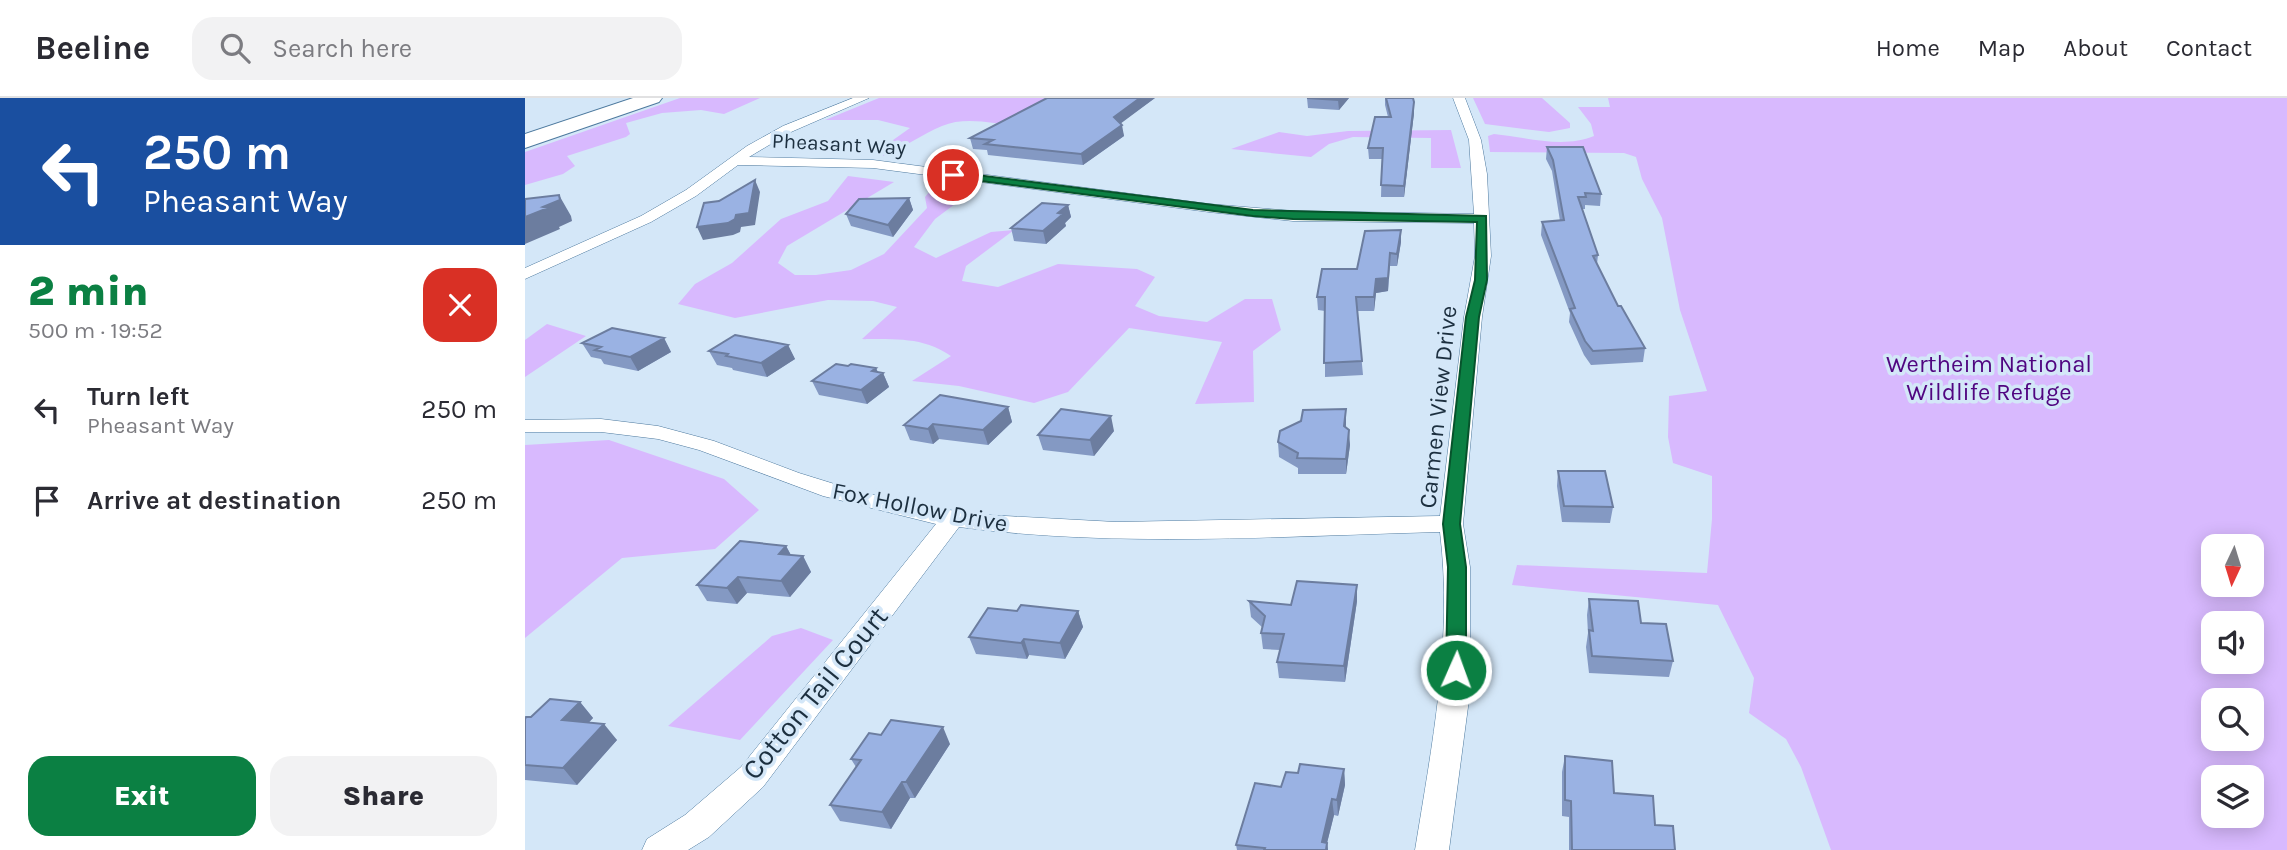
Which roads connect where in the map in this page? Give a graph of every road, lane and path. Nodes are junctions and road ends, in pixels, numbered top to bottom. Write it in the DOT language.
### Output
graph roads {
  1 [pos="617,98"];
  2 [pos="652,98"];
  3 [pos="863,98"];
  4 [pos="1459,98"];
  5 [pos="525,128"];
  6 [pos="525,141"];
  7 [pos="736,161"];
  8 [pos="1482,219"];
  9 [pos="525,274"];
  10 [pos="525,426"];
  11 [pos="953,519"];
  12 [pos="1451,524"];
  13 [pos="659,850"];
  14 [pos="1431,850"];
  1 -- 5 [label="highway"];
  2 -- 6 [label="highway"];
  3 -- 7 [label="street"];
  4 -- 8 [label="street, Carmen View Drive"];
  7 -- 8 [label="street, Pheasant Way"];
  7 -- 9 [label="street"];
  8 -- 12 [label="street, Carmen View Drive"];
  10 -- 11 [label="street, Fox Hollow Drive"];
  11 -- 12 [label="street, Fox Hollow Drive"];
  11 -- 13 [label="street, Cotton Tail Court"];
  12 -- 14 [label="street, Carmen View Drive"];
}
